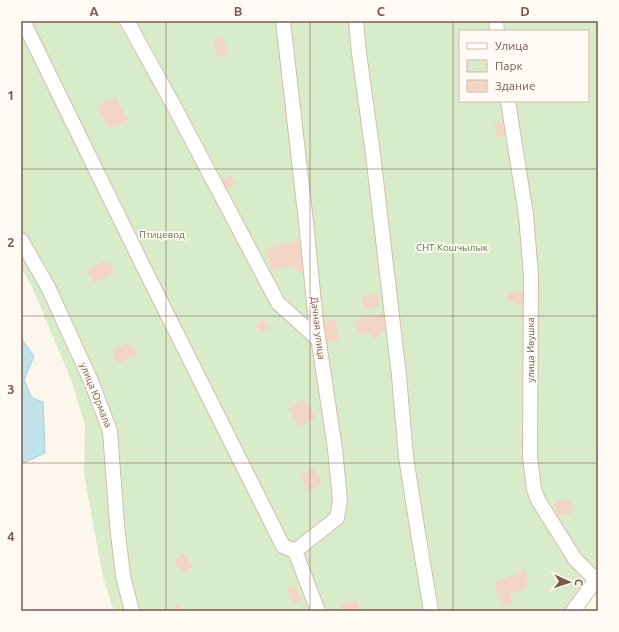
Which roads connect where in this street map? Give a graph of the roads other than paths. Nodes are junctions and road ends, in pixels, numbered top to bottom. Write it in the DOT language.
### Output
graph roads {
  1 [pos="23,21"];
  2 [pos="127,21"];
  3 [pos="283,21"];
  4 [pos="356,21"];
  5 [pos="508,102"];
  6 [pos="21,240"];
  7 [pos="318,339"];
  8 [pos="295,551"];
  9 [pos="597,578"];
  10 [pos="132,611"];
  11 [pos="318,611"];
  12 [pos="431,611"];
  13 [pos="573,611"];
  1 -- 8 [label="street"];
  2 -- 7 [label="street"];
  3 -- 7 [label="street, Дачная улица"];
  4 -- 12 [label="street"];
  5 -- 9 [label="street, улица Ивушка"];
  6 -- 10 [label="street, улица Юрмала"];
  7 -- 8 [label="street, Дачная улица"];
  8 -- 11 [label="street"];
  9 -- 13 [label="street"];
}
